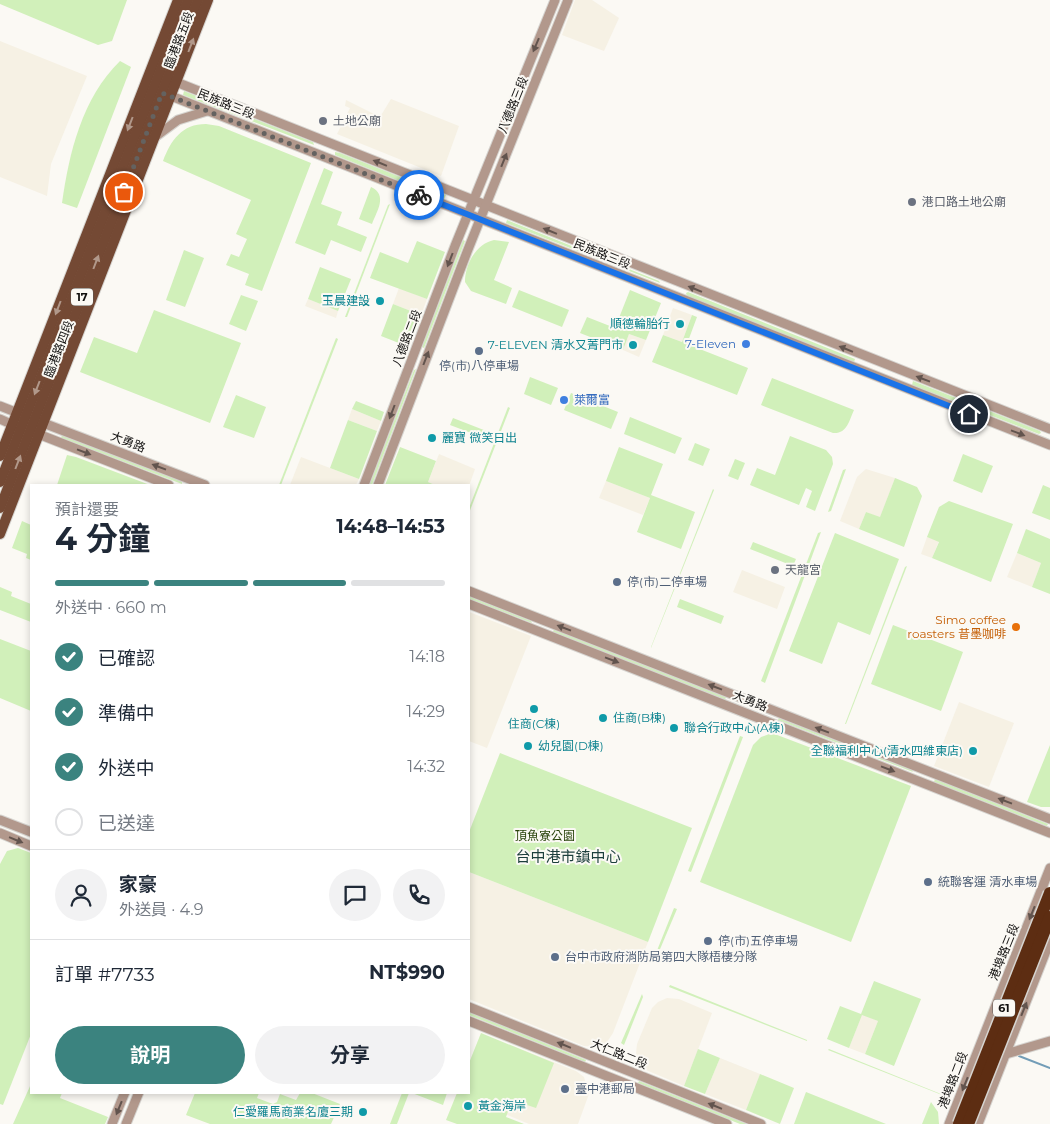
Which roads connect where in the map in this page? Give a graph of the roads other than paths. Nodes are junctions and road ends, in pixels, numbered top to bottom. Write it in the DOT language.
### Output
graph roads {
  1 [pos="178,0"];
  2 [pos="188,0"];
  3 [pos="198,0"];
  4 [pos="208,0"];
  5 [pos="555,0"];
  6 [pos="568,0"];
  7 [pos="161,84"];
  8 [pos="207,110"];
  9 [pos="155,138"];
  10 [pos="474,200"];
  11 [pos="486,205"];
  12 [pos="468,214"];
  13 [pos="480,219"];
  14 [pos="0,406"];
  15 [pos="30,418"];
  16 [pos="0,420"];
  17 [pos="26,429"];
  18 [pos="1050,429"];
  19 [pos="1050,445"];
  20 [pos="0,456"];
  21 [pos="0,482"];
  22 [pos="167,484"];
  23 [pos="202,484"];
  24 [pos="364,484"];
  25 [pos="378,484"];
  26 [pos="0,508"];
  27 [pos="0,534"];
  28 [pos="470,591"];
  29 [pos="470,604"];
  30 [pos="1050,819"];
  31 [pos="0,820"];
  32 [pos="30,832"];
  33 [pos="0,833"];
  34 [pos="1050,833"];
  35 [pos="30,846"];
  36 [pos="1050,868"];
  37 [pos="1050,892"];
  38 [pos="1050,917"];
  39 [pos="1050,941"];
  40 [pos="470,1007"];
  41 [pos="470,1021"];
  42 [pos="1050,1041"];
  43 [pos="980,1045"];
  44 [pos="1006,1054"];
  45 [pos="124,1094"];
  46 [pos="138,1094"];
  47 [pos="112,1124"];
  48 [pos="126,1124"];
  49 [pos="727,1124"];
  50 [pos="761,1124"];
  51 [pos="949,1124"];
  52 [pos="959,1124"];
  53 [pos="968,1124"];
  54 [pos="978,1124"];
  1 -- 7 [label="main road, 臨港路五段 / 17"];
  2 -- 7 [label="main road, 臨港路五段 / 17"];
  3 -- 7 [label="main road, 臨港路五段 / 17"];
  7 -- 4 [label="main road, 臨港路五段 / 17, one-way"];
  5 -- 10 [label="street, 八德路三段, one-way"];
  11 -- 6 [label="street, 八德路三段, one-way"];
  7 -- 8 [label="street, 民族路三段"];
  7 -- 9 [label="main road, 臨港路四段 / 17"];
  10 -- 7 [label="street, 民族路三段, one-way"];
  7 -- 15 [label="main road, 臨港路四段 / 17"];
  7 -- 15 [label="main road, 臨港路四段 / 17, one-way"];
  8 -- 9 [label="street"];
  8 -- 12 [label="street, 民族路三段"];
  9 -- 15 [label="main road, 臨港路四段 / 17"];
  10 -- 11 [label="street, 民族路三段"];
  10 -- 12 [label="street, 八德路二段"];
  11 -- 13 [label="street, 八德路三段"];
  18 -- 11 [label="street, 民族路三段, one-way"];
  12 -- 13 [label="street, 民族路三段"];
  12 -- 24 [label="street, 八德路二段, one-way"];
  13 -- 19 [label="street, 民族路三段, one-way"];
  25 -- 13 [label="street, 八德路二段, one-way"];
  14 -- 15 [label="street, 大勇路"];
  15 -- 17 [label="main road, 臨港路四段 / 17"];
  15 -- 17 [label="main road, 臨港路四段 / 17"];
  23 -- 15 [label="street, 大勇路, one-way"];
  16 -- 17 [label="street, 大勇路"];
  17 -- 20 [label="main road, 臨港路四段 / 17"];
  17 -- 21 [label="main road, 臨港路四段 / 17"];
  17 -- 22 [label="street, 大勇路, one-way"];
  26 -- 17 [label="main road, 臨港路四段 / 17, one-way"];
  17 -- 27 [label="main road, 臨港路四段 / 17"];
  30 -- 28 [label="street, 大勇路, one-way"];
  29 -- 34 [label="street, 大勇路, one-way"];
  31 -- 32 [label="street"];
  33 -- 35 [label="street, one-way"];
  36 -- 43 [label="street, 港埠路三段, one-way"];
  37 -- 52 [label="highway, 61, bridge"];
  38 -- 53 [label="highway, 61, bridge"];
  44 -- 39 [label="street, one-way"];
  50 -- 40 [label="street, 大仁路二段, one-way"];
  41 -- 49 [label="street, 大仁路二段"];
  42 -- 44 [label="street"];
  43 -- 44 [label="street"];
  43 -- 51 [label="street, 港埠路二段, one-way"];
  44 -- 54 [label="street"];
  45 -- 47 [label="street, one-way"];
  46 -- 48 [label="street"];
}
